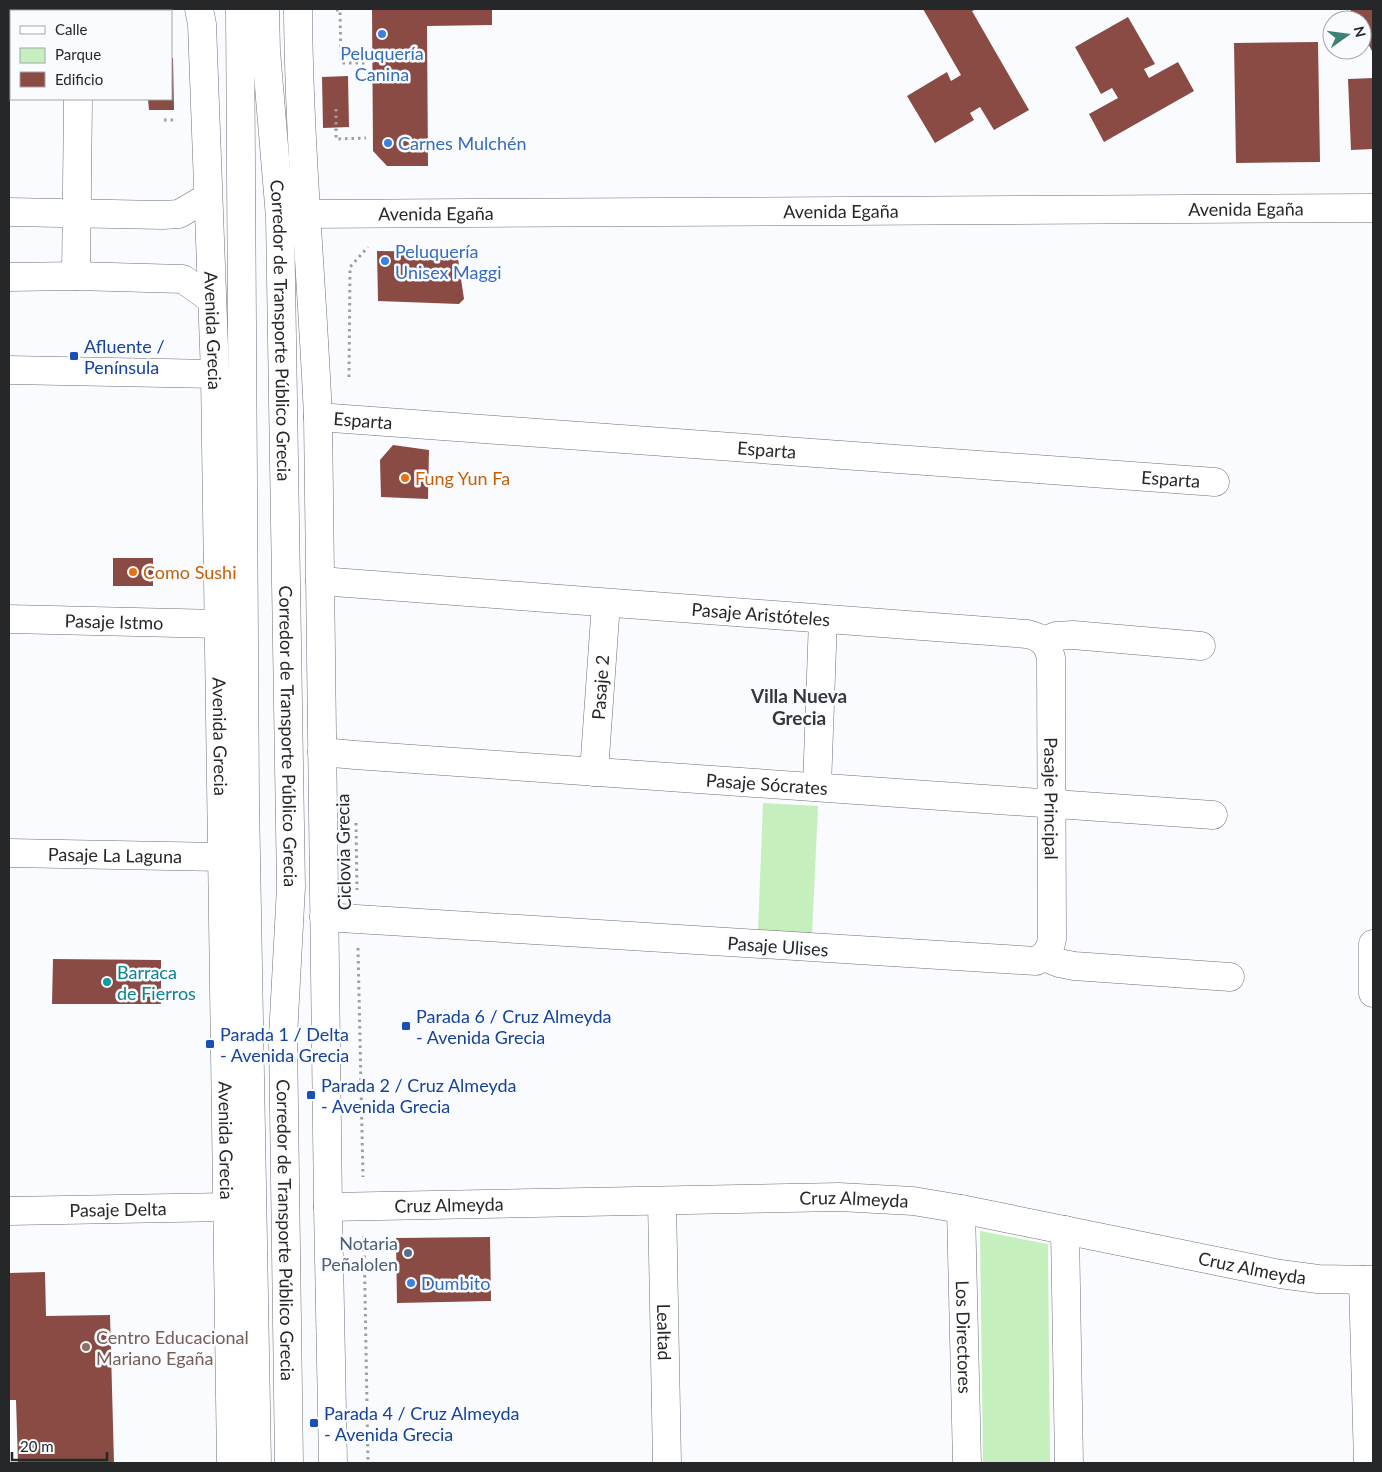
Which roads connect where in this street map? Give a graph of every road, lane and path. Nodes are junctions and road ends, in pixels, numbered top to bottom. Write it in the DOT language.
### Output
graph roads {
  1 [pos="41,9"];
  2 [pos="199,9"];
  3 [pos="240,9"];
  4 [pos="266,9"];
  5 [pos="298,9"];
  6 [pos="80,10"];
  7 [pos="336,10"];
  8 [pos="365,63"];
  9 [pos="78,100"];
  10 [pos="336,109"];
  11 [pos="366,138"];
  12 [pos="208,197"];
  13 [pos="1373,208"];
  14 [pos="9,212"];
  15 [pos="76,213"];
  16 [pos="307,214"];
  17 [pos="368,247"];
  18 [pos="76,276"];
  19 [pos="9,277"];
  20 [pos="211,299"];
  21 [pos="9,370"];
  22 [pos="215,374"];
  23 [pos="318,417"];
  24 [pos="348,418"];
  25 [pos="1216,482"];
  26 [pos="320,581"];
  27 [pos="606,603"];
  28 [pos="9,619"];
  29 [pos="823,619"];
  30 [pos="219,624"];
  31 [pos="1044,641"];
  32 [pos="1201,646"];
  33 [pos="322,752"];
  34 [pos="594,772"];
  35 [pos="817,787"];
  36 [pos="1051,804"];
  37 [pos="1213,815"];
  38 [pos="356,823"];
  39 [pos="9,853"];
  40 [pos="222,857"];
  41 [pos="324,917"];
  42 [pos="358,919"];
  43 [pos="1373,944"];
  44 [pos="1044,956"];
  45 [pos="1230,977"];
  46 [pos="1373,993"];
  47 [pos="662,1201"];
  48 [pos="228,1207"];
  49 [pos="328,1207"];
  50 [pos="363,1207"];
  51 [pos="961,1209"];
  52 [pos="9,1211"];
  53 [pos="1064,1230"];
  54 [pos="1368,1280"];
  55 [pos="231,1463"];
  56 [pos="257,1463"];
  57 [pos="289,1463"];
  58 [pos="333,1463"];
  59 [pos="368,1463"];
  60 [pos="667,1463"];
  61 [pos="967,1463"];
  62 [pos="1069,1463"];
  63 [pos="1368,1463"];
  1 -- 6 [label="street"];
  2 -- 12 [label="street, Avenida Grecia"];
  3 -- 56 [label="street, Corredor de Transporte Público Grecia"];
  4 -- 57 [label="street, Corredor de Transporte Público Grecia"];
  5 -- 16 [label="street"];
  7 -- 8 [label="path"];
  9 -- 15 [label="street"];
  10 -- 11 [label="path"];
  12 -- 15 [label="street"];
  12 -- 20 [label="street, Avenida Grecia"];
  13 -- 16 [label="street, Avenida Egaña"];
  14 -- 15 [label="street"];
  15 -- 18 [label="street"];
  16 -- 23 [label="street"];
  17 -- 24 [label="path"];
  18 -- 19 [label="street"];
  18 -- 20 [label="street"];
  20 -- 22 [label="street, Avenida Grecia"];
  21 -- 22 [label="street"];
  22 -- 30 [label="street, Avenida Grecia"];
  23 -- 24 [label="street, Esparta"];
  23 -- 26 [label="street"];
  24 -- 25 [label="street, Esparta"];
  26 -- 27 [label="street, Pasaje Aristóteles"];
  26 -- 33 [label="street"];
  27 -- 29 [label="street, Pasaje Aristóteles"];
  27 -- 34 [label="street, Pasaje 2"];
  28 -- 30 [label="street, Pasaje Istmo"];
  29 -- 31 [label="street, Pasaje Aristóteles"];
  29 -- 35 [label="street"];
  30 -- 40 [label="street, Avenida Grecia"];
  31 -- 32 [label="street"];
  31 -- 36 [label="street, Pasaje Principal"];
  33 -- 34 [label="street, Pasaje Sócrates"];
  33 -- 41 [label="street"];
  34 -- 35 [label="street, Pasaje Sócrates"];
  35 -- 36 [label="street, Pasaje Sócrates"];
  36 -- 37 [label="street, Pasaje Sócrates"];
  36 -- 44 [label="street, Pasaje Principal"];
  38 -- 42 [label="path, Ciclovia Grecia"];
  39 -- 40 [label="street, Pasaje La Laguna"];
  40 -- 48 [label="street, Avenida Grecia"];
  41 -- 42 [label="street, Pasaje Ulises"];
  41 -- 49 [label="street"];
  42 -- 44 [label="street, Pasaje Ulises"];
  42 -- 50 [label="path, Ciclovia Grecia"];
  43 -- 46 [label="street"];
  44 -- 45 [label="street"];
  47 -- 50 [label="street, Cruz Almeyda"];
  47 -- 51 [label="street, Cruz Almeyda"];
  47 -- 60 [label="street, Lealtad"];
  48 -- 52 [label="street, Pasaje Delta"];
  48 -- 55 [label="street, Avenida Grecia"];
  49 -- 50 [label="street, Cruz Almeyda"];
  49 -- 58 [label="street"];
  50 -- 59 [label="path, Ciclovia Grecia"];
  51 -- 53 [label="street, Cruz Almeyda"];
  51 -- 61 [label="street, Los Directores"];
  53 -- 54 [label="street, Cruz Almeyda"];
  53 -- 62 [label="street"];
  54 -- 63 [label="street"];
}
